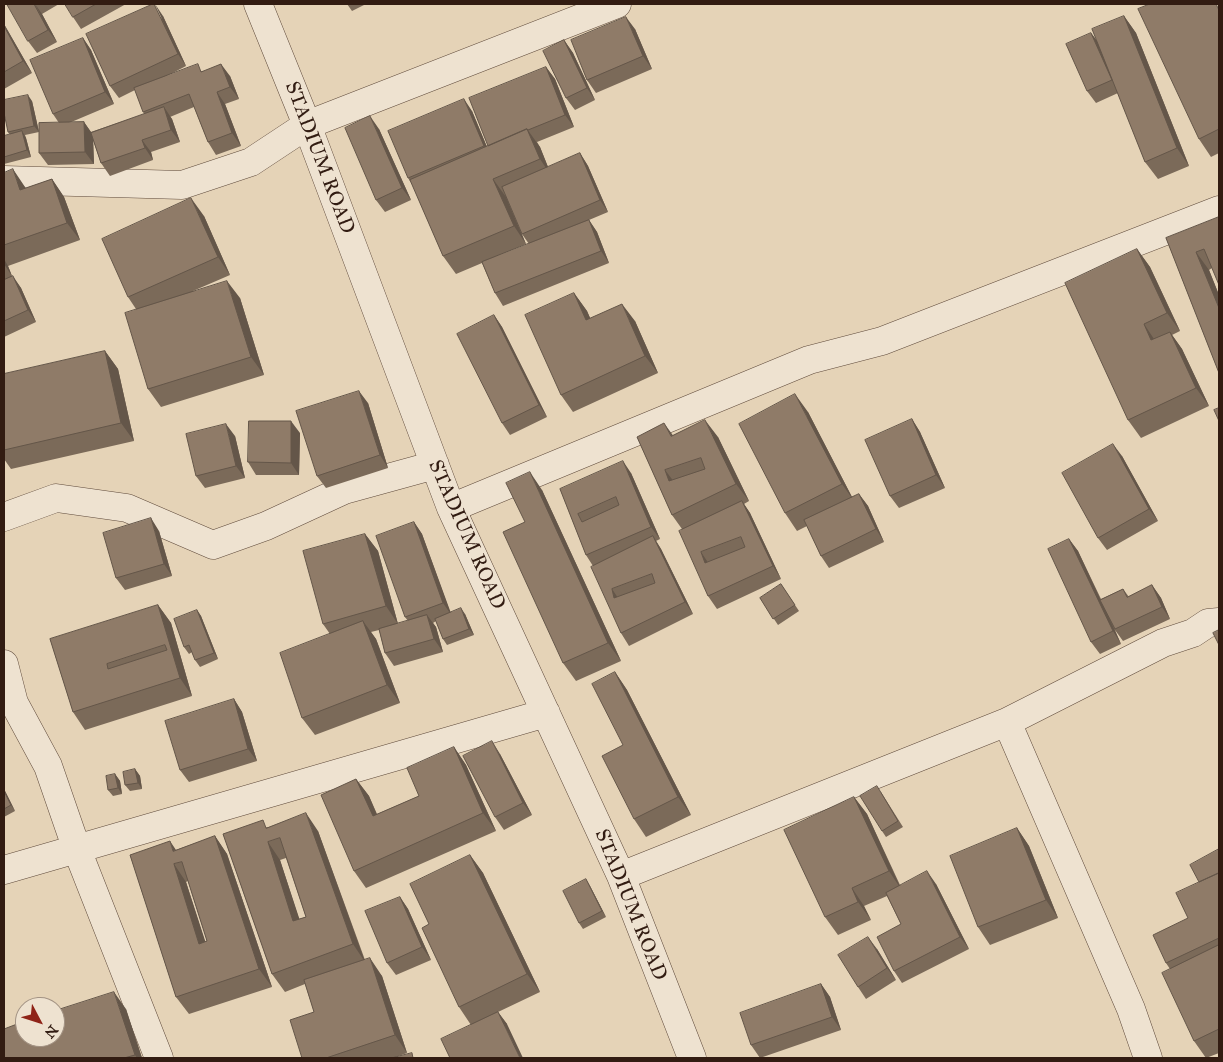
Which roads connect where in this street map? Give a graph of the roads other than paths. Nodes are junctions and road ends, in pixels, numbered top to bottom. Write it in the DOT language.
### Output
graph roads {
  1 [pos="258,4"];
  2 [pos="617,4"];
  3 [pos="307,125"];
  4 [pos="4,180"];
  5 [pos="1219,210"];
  6 [pos="435,466"];
  7 [pos="451,508"];
  8 [pos="4,516"];
  9 [pos="1219,622"];
  10 [pos="4,664"];
  11 [pos="546,713"];
  12 [pos="1007,722"];
  13 [pos="76,847"];
  14 [pos="4,870"];
  15 [pos="621,876"];
  16 [pos="159,1058"];
  17 [pos="692,1058"];
  18 [pos="1148,1058"];
  1 -- 3 [label="street, STADIUM ROAD"];
  2 -- 3 [label="street"];
  3 -- 4 [label="street"];
  3 -- 6 [label="street, STADIUM ROAD"];
  5 -- 7 [label="street"];
  6 -- 7 [label="street, STADIUM ROAD"];
  6 -- 8 [label="street"];
  7 -- 11 [label="street, STADIUM ROAD"];
  9 -- 12 [label="street"];
  10 -- 13 [label="street"];
  11 -- 13 [label="street"];
  11 -- 15 [label="street, STADIUM ROAD"];
  12 -- 15 [label="street"];
  12 -- 18 [label="street"];
  13 -- 14 [label="street"];
  13 -- 16 [label="street"];
  15 -- 17 [label="street, STADIUM ROAD"];
}
